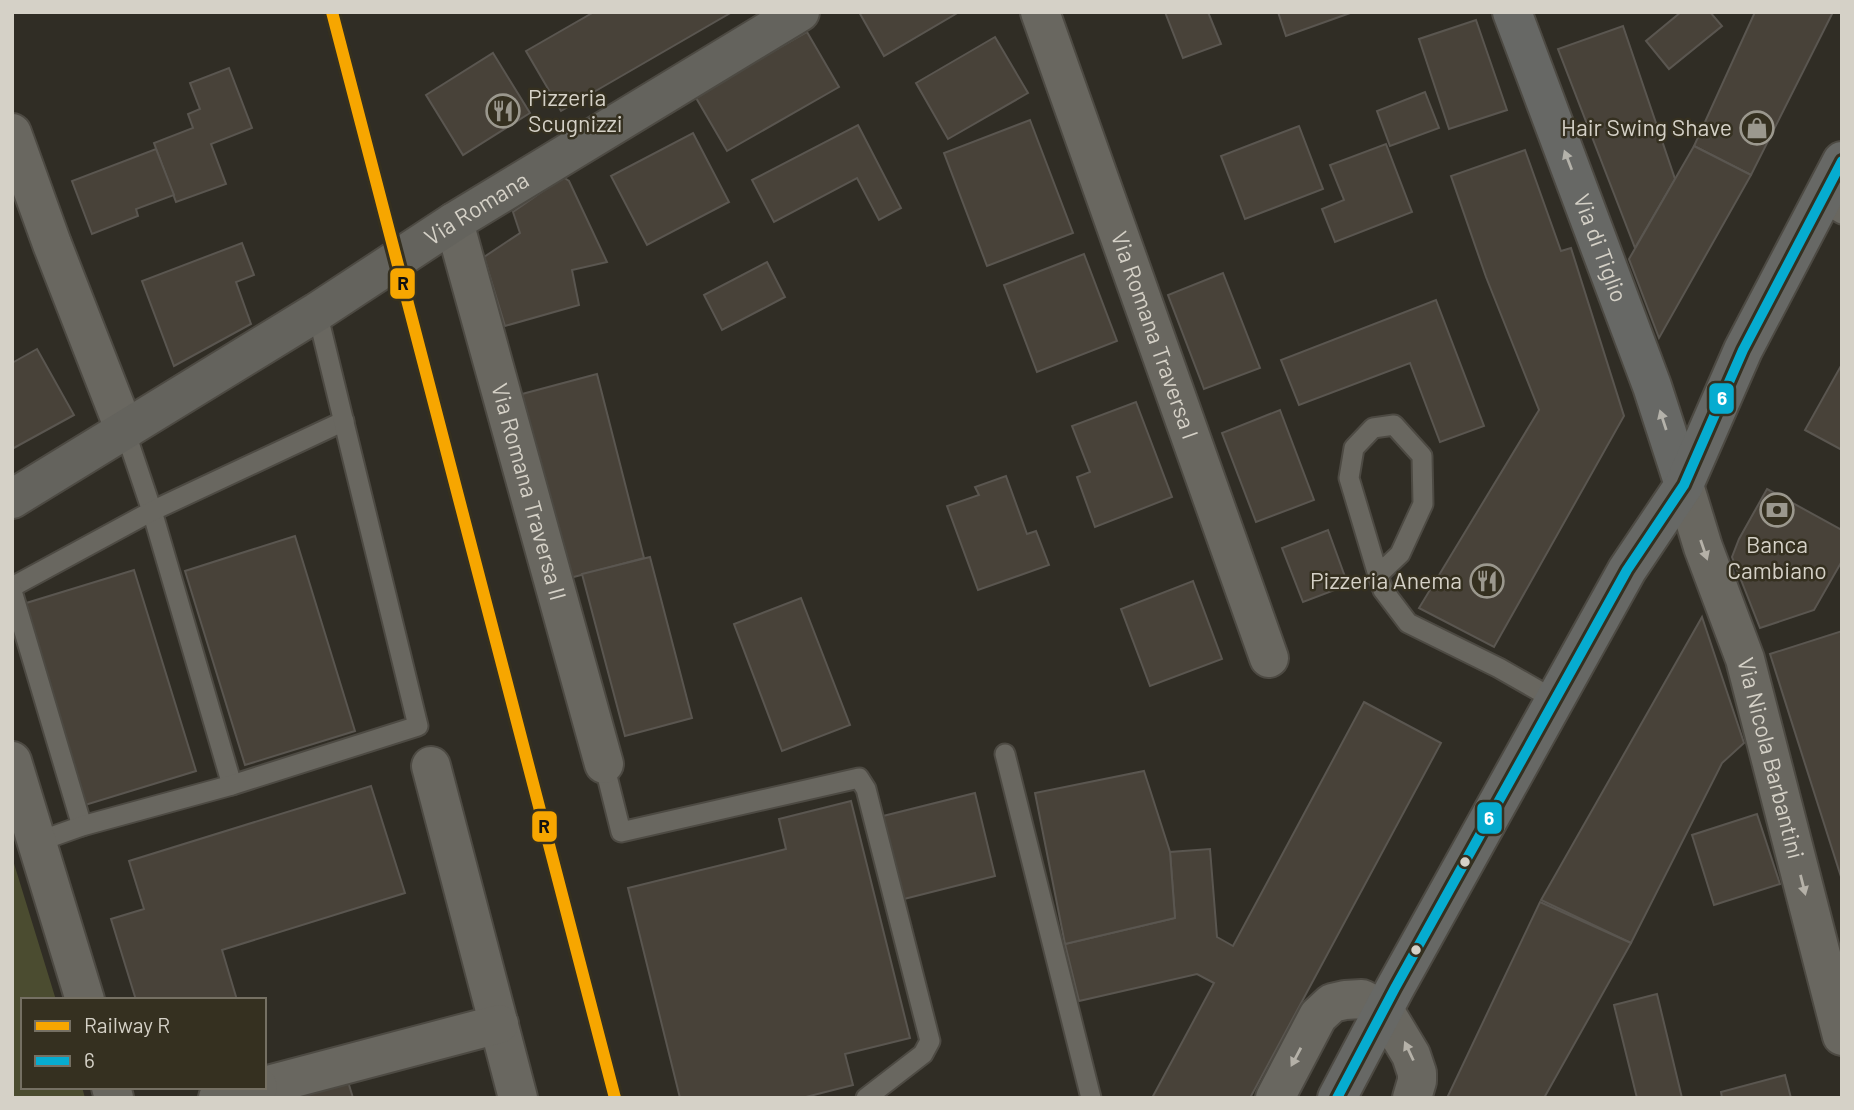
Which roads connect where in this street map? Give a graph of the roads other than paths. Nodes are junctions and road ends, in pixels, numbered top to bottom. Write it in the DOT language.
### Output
graph roads {
  1 [pos="800,12"];
  2 [pos="1040,12"];
  3 [pos="1512,12"];
  4 [pos="12,133"];
  5 [pos="1842,161"];
  6 [pos="1831,207"];
  7 [pos="453,222"];
  8 [pos="317,312"];
  9 [pos="344,421"];
  10 [pos="125,431"];
  11 [pos="1684,485"];
  12 [pos="12,499"];
  13 [pos="152,511"];
  14 [pos="1378,575"];
  15 [pos="12,589"];
  16 [pos="1269,658"];
  17 [pos="1555,700"];
  18 [pos="1005,754"];
  19 [pos="12,761"];
  20 [pos="604,764"];
  21 [pos="432,766"];
  22 [pos="232,785"];
  23 [pos="82,826"];
  24 [pos="37,842"];
  25 [pos="84,998"];
  26 [pos="1384,1010"];
  27 [pos="499,1024"];
  28 [pos="1842,1036"];
  29 [pos="266,1085"];
  30 [pos="251,1089"];
  31 [pos="218,1098"];
  32 [pos="518,1098"];
  33 [pos="866,1098"];
  34 [pos="1091,1098"];
  35 [pos="1275,1098"];
  36 [pos="1337,1098"];
  37 [pos="1412,1098"];
  1 -- 7 [label="main road, Via Romana"];
  2 -- 16 [label="street, Via Romana Traversa I"];
  11 -- 3 [label="main road, Via di Tiglio, one-way"];
  4 -- 10 [label="street"];
  5 -- 6 [label="main road"];
  6 -- 11 [label="main road"];
  7 -- 8 [label="main road, Via Romana"];
  7 -- 20 [label="street, Via Romana Traversa II"];
  8 -- 9 [label="lane"];
  8 -- 10 [label="main road, Via Romana"];
  9 -- 13 [label="lane"];
  9 -- 22 [label="lane"];
  10 -- 12 [label="main road, Via Romana"];
  10 -- 13 [label="lane"];
  11 -- 17 [label="main road"];
  11 -- 28 [label="street, Via Nicola Barbantini, one-way"];
  13 -- 15 [label="lane"];
  13 -- 22 [label="lane"];
  14 -- 14 [label="lane"];
  14 -- 17 [label="lane"];
  15 -- 23 [label="lane"];
  17 -- 26 [label="main road"];
  18 -- 34 [label="lane"];
  19 -- 24 [label="street"];
  20 -- 33 [label="lane"];
  21 -- 27 [label="street"];
  22 -- 23 [label="lane"];
  23 -- 24 [label="lane"];
  24 -- 25 [label="street"];
  26 -- 35 [label="street, one-way"];
  26 -- 36 [label="main road"];
  37 -- 26 [label="street, one-way"];
  27 -- 29 [label="street"];
  27 -- 32 [label="street"];
  30 -- 31 [label="street"];
}
